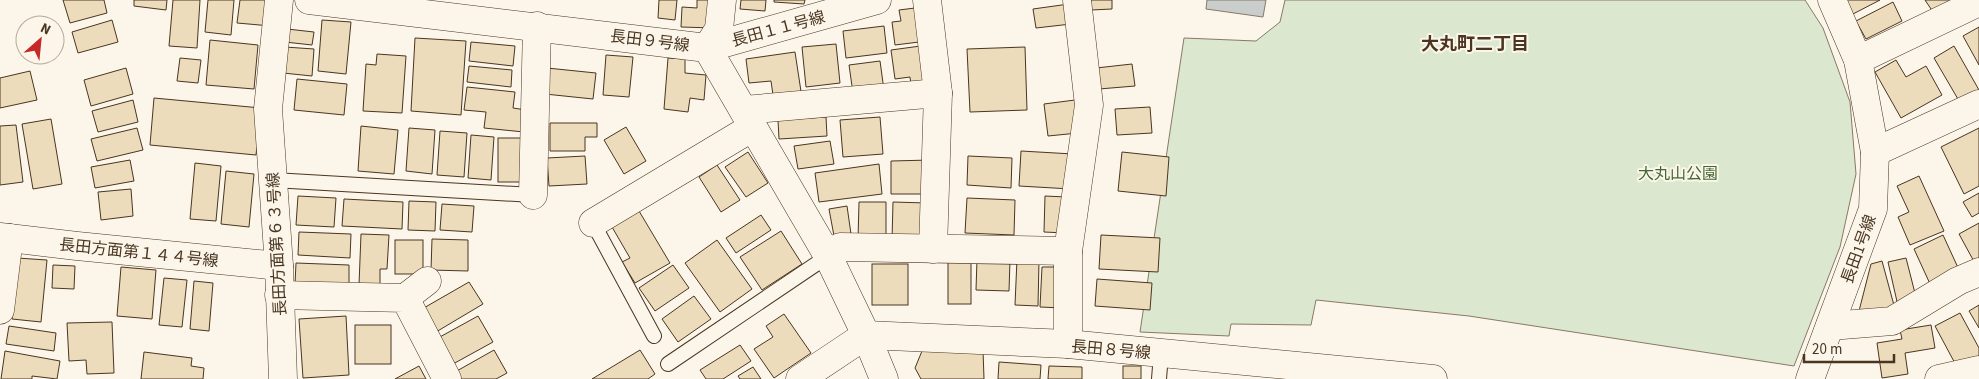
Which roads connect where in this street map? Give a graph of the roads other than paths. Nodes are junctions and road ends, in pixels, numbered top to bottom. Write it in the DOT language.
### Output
graph roads {
  1 [pos="279,0"];
  2 [pos="310,0"];
  3 [pos="722,0"];
  4 [pos="877,0"];
  5 [pos="927,0"];
  6 [pos="1077,0"];
  7 [pos="1832,0"];
  8 [pos="1979,2"];
  9 [pos="536,26"];
  10 [pos="707,48"];
  11 [pos="1858,60"];
  12 [pos="938,93"];
  13 [pos="1979,104"];
  14 [pos="748,118"];
  15 [pos="1875,152"];
  16 [pos="272,180"];
  17 [pos="533,195"];
  18 [pos="593,223"];
  19 [pos="4,237"];
  20 [pos="933,249"];
  21 [pos="1068,251"];
  22 [pos="828,256"];
  23 [pos="279,266"];
  24 [pos="1979,272"];
  25 [pos="427,281"];
  26 [pos="278,295"];
  27 [pos="405,298"];
  28 [pos="0,310"];
  29 [pos="1830,326"];
  30 [pos="866,335"];
  31 [pos="654,336"];
  32 [pos="1068,344"];
  33 [pos="668,364"];
  34 [pos="1160,366"];
  35 [pos="1979,370"];
  36 [pos="1286,372"];
  37 [pos="283,379"];
  38 [pos="447,379"];
  39 [pos="800,379"];
  40 [pos="884,379"];
  41 [pos="1433,379"];
  42 [pos="1810,379"];
  43 [pos="1939,379"];
  1 -- 16 [label="street, 長田方面第６３号線"];
  2 -- 9 [label="street, 長田９号線"];
  3 -- 10 [label="street"];
  4 -- 10 [label="street, 長田１１号線"];
  5 -- 12 [label="street"];
  6 -- 21 [label="street"];
  7 -- 11 [label="street, 長田1号線"];
  8 -- 11 [label="street"];
  9 -- 10 [label="street, 長田９号線"];
  9 -- 17 [label="street"];
  10 -- 14 [label="street, 長田９号線"];
  11 -- 15 [label="street, 長田1号線"];
  12 -- 14 [label="street"];
  12 -- 20 [label="street"];
  13 -- 15 [label="street"];
  14 -- 18 [label="street"];
  14 -- 22 [label="street, 長田９号線"];
  15 -- 29 [label="street, 長田1号線"];
  16 -- 17 [label="lane"];
  16 -- 23 [label="street, 長田方面第６３号線"];
  18 -- 31 [label="lane"];
  19 -- 23 [label="street, 長田方面第１４４号線"];
  19 -- 28 [label="street"];
  20 -- 21 [label="street"];
  20 -- 22 [label="street"];
  21 -- 32 [label="street"];
  22 -- 30 [label="street, 長田９号線"];
  22 -- 33 [label="lane"];
  23 -- 26 [label="street, 長田方面第６３号線"];
  24 -- 29 [label="street"];
  25 -- 27 [label="street"];
  26 -- 27 [label="street"];
  26 -- 37 [label="street, 長田方面第６３号線"];
  27 -- 38 [label="street"];
  29 -- 42 [label="street, 長田1号線"];
  30 -- 32 [label="street, 長田８号線"];
  30 -- 39 [label="street"];
  30 -- 40 [label="street, 長田９号線"];
  32 -- 34 [label="street, 長田８号線"];
  34 -- 36 [label="street, 長田８号線"];
  35 -- 43 [label="street"];
  36 -- 41 [label="street, 長田８号線"];
}
